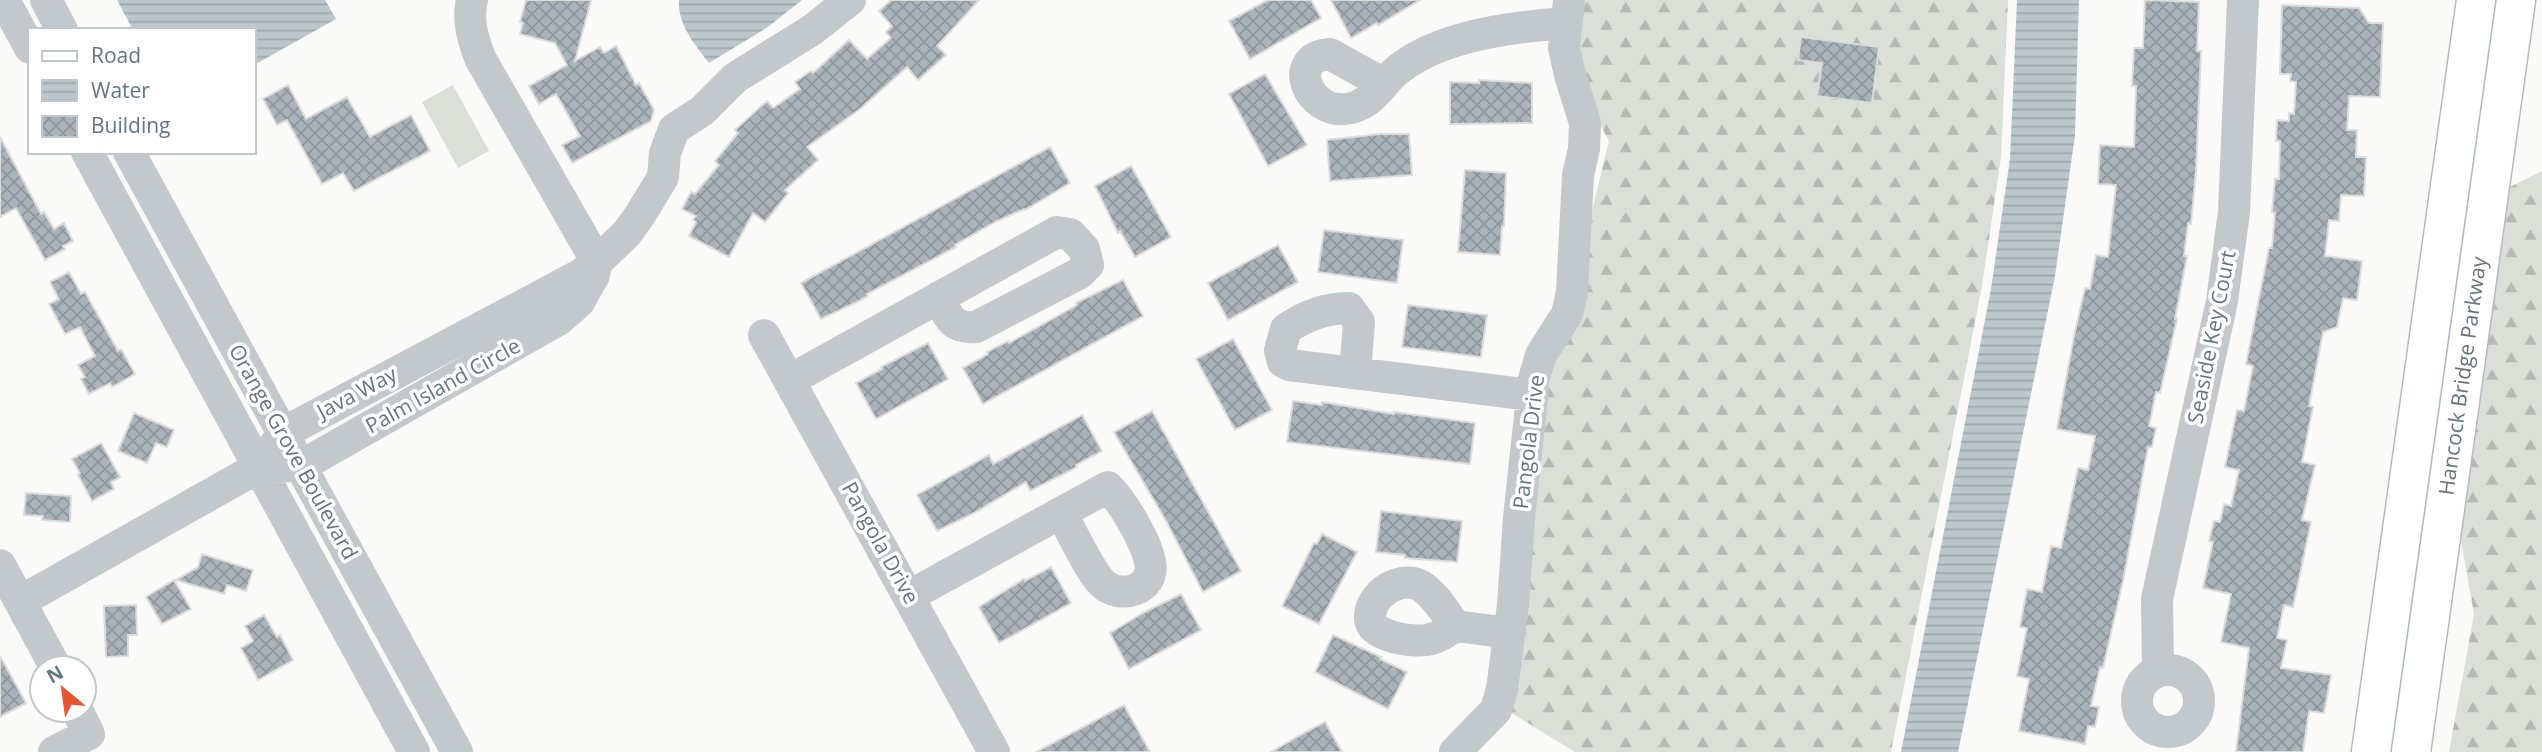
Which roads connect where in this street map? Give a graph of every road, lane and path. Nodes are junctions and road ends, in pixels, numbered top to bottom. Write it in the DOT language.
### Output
graph roads {
  1 [pos="4,0"];
  2 [pos="46,0"];
  3 [pos="472,0"];
  4 [pos="850,0"];
  5 [pos="2243,0"];
  6 [pos="2476,0"];
  7 [pos="2516,0"];
  8 [pos="1567,11"];
  9 [pos="61,28"];
  10 [pos="28,44"];
  11 [pos="1384,84"];
  12 [pos="88,154"];
  13 [pos="130,154"];
  14 [pos="597,262"];
  15 [pos="939,297"];
  16 [pos="764,335"];
  17 [pos="1355,373"];
  18 [pos="790,380"];
  19 [pos="1532,396"];
  20 [pos="283,433"];
  21 [pos="301,466"];
  22 [pos="259,467"];
  23 [pos="1061,513"];
  24 [pos="0,565"];
  25 [pos="909,596"];
  26 [pos="21,601"];
  27 [pos="1455,626"];
  28 [pos="1510,633"];
  29 [pos="49,654"];
  30 [pos="2158,671"];
  31 [pos="81,724"];
  32 [pos="54,752"];
  33 [pos="414,752"];
  34 [pos="457,752"];
  35 [pos="994,752"];
  36 [pos="1455,752"];
  37 [pos="2371,752"];
  38 [pos="2411,752"];
  1 -- 10 [label="street"];
  2 -- 9 [label="street"];
  3 -- 14 [label="street"];
  4 -- 14 [label="street, Palm Island Circle"];
  5 -- 30 [label="street, Seaside Key Court"];
  6 -- 37 [label="main road, Hancock Bridge Parkway"];
  7 -- 38 [label="main road, Hancock Bridge Parkway"];
  8 -- 11 [label="street"];
  8 -- 19 [label="street, Pangola Drive"];
  12 -- 22 [label="street, Orange Grove Boulevard"];
  13 -- 20 [label="street, Orange Grove Boulevard"];
  14 -- 20 [label="street, Java Way"];
  14 -- 21 [label="street, Palm Island Circle"];
  15 -- 18 [label="street"];
  16 -- 18 [label="street, Pangola Drive"];
  17 -- 19 [label="street"];
  18 -- 25 [label="street, Pangola Drive"];
  19 -- 28 [label="street, Pangola Drive"];
  20 -- 21 [label="street, Orange Grove Boulevard"];
  20 -- 22 [label="street, Java Way"];
  21 -- 22 [label="street, Palm Island Circle"];
  21 -- 34 [label="street, Orange Grove Boulevard"];
  22 -- 26 [label="street, Java Way"];
  22 -- 33 [label="street, Orange Grove Boulevard"];
  23 -- 25 [label="street"];
  24 -- 26 [label="street"];
  25 -- 35 [label="street, Pangola Drive"];
  26 -- 29 [label="street"];
  27 -- 28 [label="street"];
  28 -- 36 [label="street, Pangola Drive"];
  31 -- 32 [label="street"];
}
